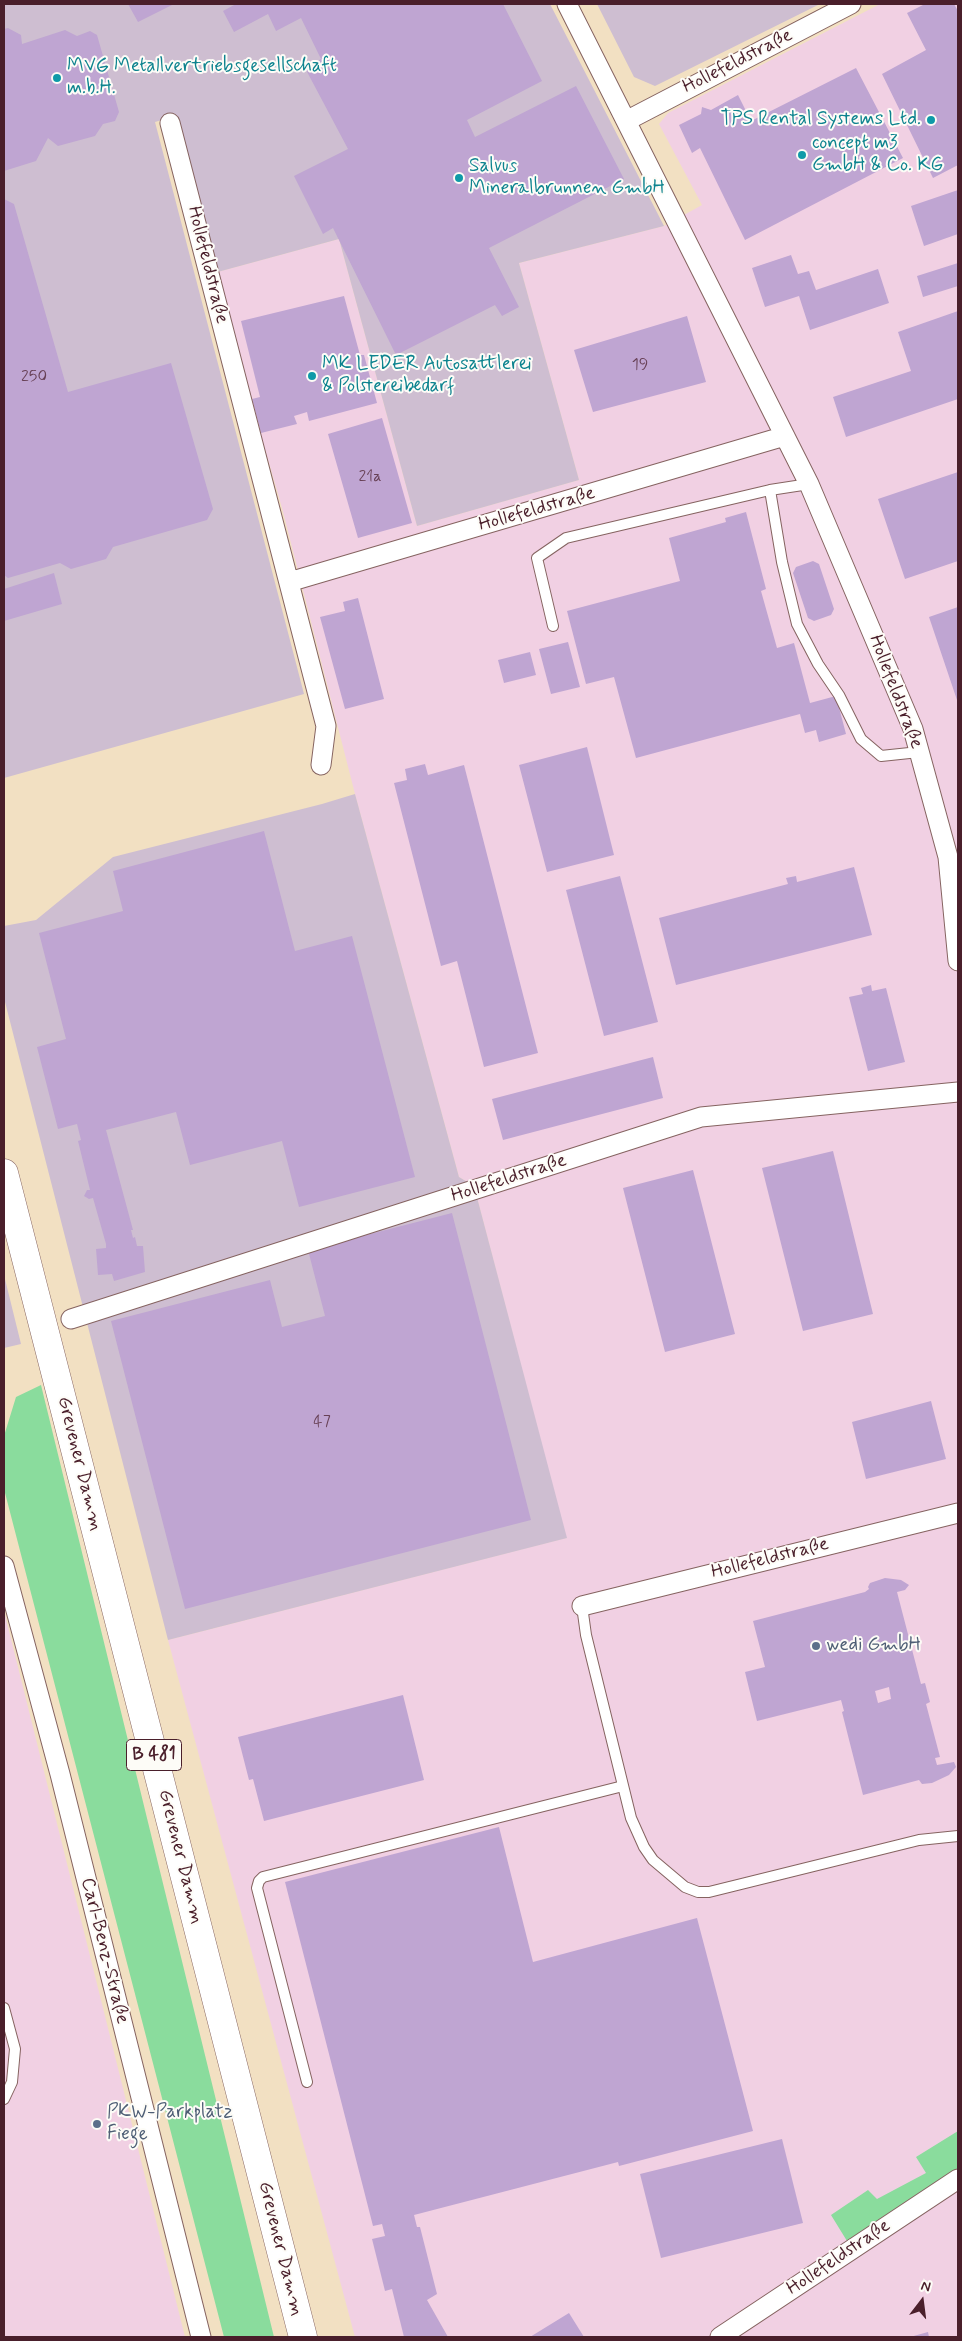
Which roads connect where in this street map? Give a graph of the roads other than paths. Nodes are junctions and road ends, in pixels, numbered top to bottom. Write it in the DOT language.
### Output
graph roads {
  1 [pos="567,4"];
  2 [pos="851,4"];
  3 [pos="626,120"];
  4 [pos="170,123"];
  5 [pos="785,436"];
  6 [pos="810,484"];
  7 [pos="770,490"];
  8 [pos="288,582"];
  9 [pos="553,626"];
  10 [pos="919,752"];
  11 [pos="321,765"];
  12 [pos="958,962"];
  13 [pos="958,1092"];
  14 [pos="4,1173"];
  15 [pos="71,1319"];
  16 [pos="958,1513"];
  17 [pos="4,1566"];
  18 [pos="582,1606"];
  19 [pos="10,1612"];
  20 [pos="623,1786"];
  21 [pos="958,1836"];
  22 [pos="4,2008"];
  23 [pos="307,2082"];
  24 [pos="4,2099"];
  25 [pos="958,2179"];
  26 [pos="201,2337"];
  27 [pos="303,2337"];
  28 [pos="720,2337"];
  1 -- 3 [label="street, Hollefeldstraße"];
  2 -- 3 [label="street, Hollefeldstraße"];
  3 -- 5 [label="street, Hollefeldstraße"];
  4 -- 8 [label="street, Hollefeldstraße"];
  5 -- 6 [label="street, Hollefeldstraße"];
  5 -- 8 [label="street, Hollefeldstraße"];
  6 -- 7 [label="lane"];
  6 -- 10 [label="street, Hollefeldstraße"];
  7 -- 9 [label="lane"];
  7 -- 10 [label="lane"];
  8 -- 11 [label="street, Hollefeldstraße"];
  10 -- 12 [label="street, Hollefeldstraße"];
  13 -- 15 [label="street, Hollefeldstraße"];
  14 -- 27 [label="main road, Grevener Damm / B 481"];
  16 -- 18 [label="street, Hollefeldstraße"];
  17 -- 19 [label="street, Carl-Benz-Straße"];
  18 -- 20 [label="lane"];
  19 -- 26 [label="street, Carl-Benz-Straße"];
  20 -- 21 [label="lane"];
  20 -- 23 [label="lane"];
  22 -- 24 [label="lane"];
  25 -- 28 [label="street, Hollefeldstraße"];
}
